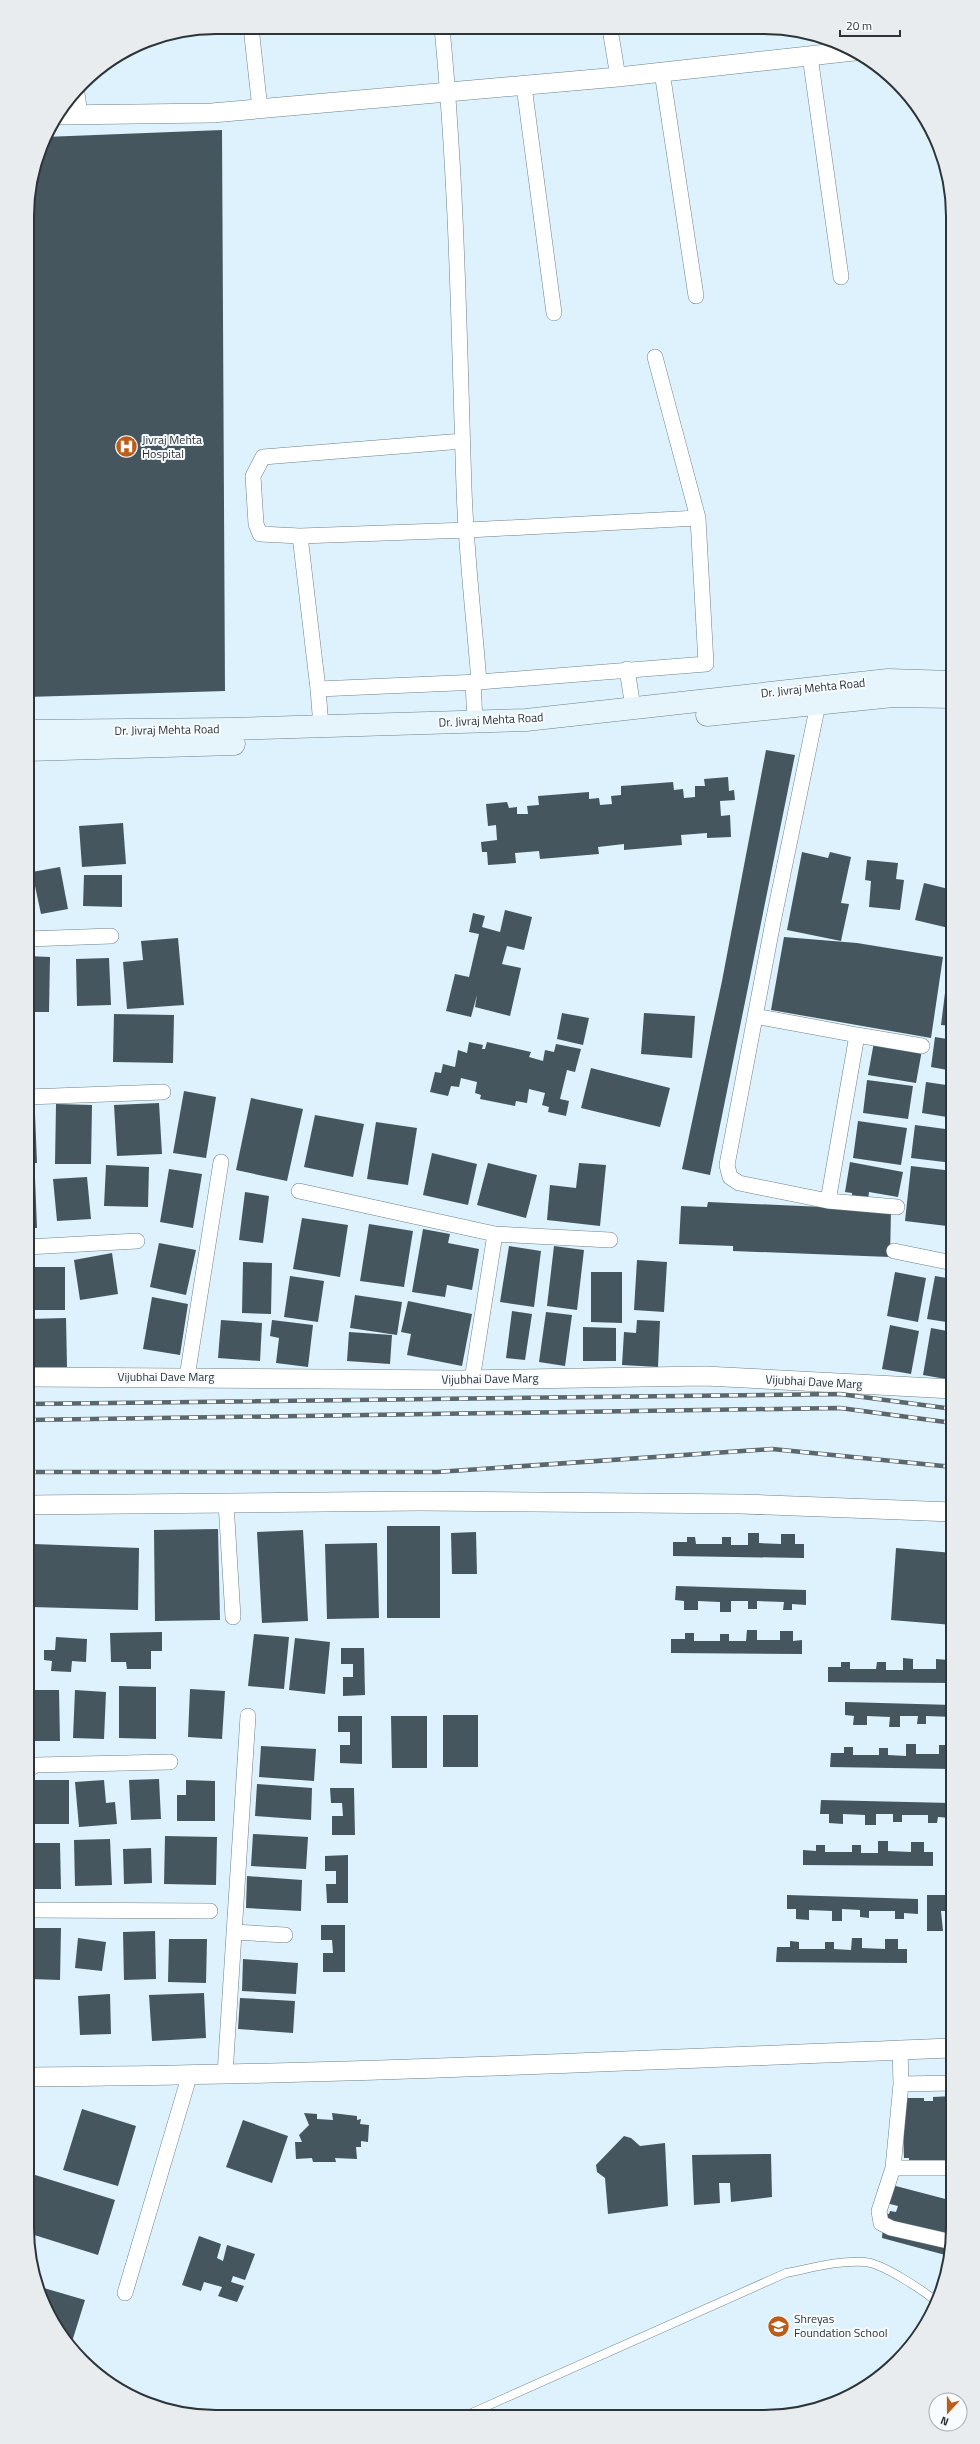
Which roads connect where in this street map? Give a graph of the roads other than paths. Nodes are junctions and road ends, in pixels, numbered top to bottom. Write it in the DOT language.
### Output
graph roads {
  1 [pos="252,34"];
  2 [pos="443,34"];
  3 [pos="611,34"];
  4 [pos="842,52"];
  5 [pos="810,56"];
  6 [pos="662,72"];
  7 [pos="618,77"];
  8 [pos="524,86"];
  9 [pos="448,92"];
  10 [pos="78,98"];
  11 [pos="260,109"];
  12 [pos="65,115"];
  13 [pos="80,115"];
  14 [pos="841,277"];
  15 [pos="696,296"];
  16 [pos="554,313"];
  17 [pos="655,357"];
  18 [pos="463,441"];
  19 [pos="698,518"];
  20 [pos="468,530"];
  21 [pos="300,536"];
  22 [pos="627,670"];
  23 [pos="476,682"];
  24 [pos="946,682"];
  25 [pos="318,689"];
  26 [pos="946,697"];
  27 [pos="818,704"];
  28 [pos="633,708"];
  29 [pos="476,721"];
  30 [pos="321,726"];
  31 [pos="34,731"];
  32 [pos="34,750"];
  33 [pos="111,936"];
  34 [pos="34,939"];
  35 [pos="756,1016"];
  36 [pos="857,1035"];
  37 [pos="922,1046"];
  38 [pos="163,1092"];
  39 [pos="34,1097"];
  40 [pos="221,1162"];
  41 [pos="299,1191"];
  42 [pos="828,1201"];
  43 [pos="897,1206"];
  44 [pos="495,1234"];
  45 [pos="610,1240"];
  46 [pos="137,1241"];
  47 [pos="34,1247"];
  48 [pos="894,1251"];
  49 [pos="946,1262"];
  50 [pos="34,1376"];
  51 [pos="186,1378"];
  52 [pos="472,1380"];
  53 [pos="946,1389"];
  54 [pos="226,1503"];
  55 [pos="34,1505"];
  56 [pos="946,1512"];
  57 [pos="233,1617"];
  58 [pos="248,1716"];
  59 [pos="170,1762"];
  60 [pos="34,1766"];
  61 [pos="34,1910"];
  62 [pos="210,1911"];
  63 [pos="234,1932"];
  64 [pos="285,1935"];
  65 [pos="946,2048"];
  66 [pos="900,2050"];
  67 [pos="225,2074"];
  68 [pos="34,2077"];
  69 [pos="189,2077"];
  70 [pos="946,2083"];
  71 [pos="901,2084"];
  72 [pos="893,2168"];
  73 [pos="946,2168"];
  74 [pos="946,2241"];
  75 [pos="125,2293"];
  76 [pos="932,2297"];
  77 [pos="478,2410"];
  1 -- 11 [label="street"];
  2 -- 9 [label="street"];
  3 -- 7 [label="street"];
  4 -- 5 [label="street"];
  5 -- 6 [label="street"];
  5 -- 14 [label="street"];
  6 -- 7 [label="street"];
  6 -- 15 [label="street"];
  7 -- 8 [label="street"];
  8 -- 9 [label="street"];
  8 -- 16 [label="street"];
  9 -- 11 [label="street"];
  9 -- 18 [label="street"];
  10 -- 13 [label="street"];
  11 -- 13 [label="street"];
  12 -- 13 [label="street"];
  17 -- 19 [label="street"];
  18 -- 20 [label="street"];
  18 -- 21 [label="street"];
  19 -- 20 [label="street"];
  19 -- 22 [label="street"];
  20 -- 21 [label="street"];
  20 -- 23 [label="street"];
  21 -- 25 [label="street"];
  22 -- 23 [label="street"];
  22 -- 28 [label="street"];
  23 -- 25 [label="street"];
  23 -- 29 [label="street"];
  24 -- 28 [label="main road, Dr. Jivraj Mehta Road"];
  25 -- 30 [label="street"];
  26 -- 27 [label="main road"];
  27 -- 32 [label="main road"];
  27 -- 35 [label="street"];
  28 -- 29 [label="main road, Dr. Jivraj Mehta Road"];
  29 -- 30 [label="main road, Dr. Jivraj Mehta Road"];
  30 -- 31 [label="main road, Dr. Jivraj Mehta Road"];
  33 -- 34 [label="street"];
  35 -- 36 [label="street"];
  35 -- 42 [label="street"];
  36 -- 37 [label="street"];
  36 -- 42 [label="street"];
  38 -- 39 [label="street"];
  40 -- 51 [label="street"];
  41 -- 44 [label="street"];
  42 -- 43 [label="street"];
  44 -- 45 [label="street"];
  44 -- 52 [label="street"];
  46 -- 47 [label="street"];
  48 -- 49 [label="street"];
  50 -- 51 [label="street, Vijubhai Dave Marg"];
  51 -- 52 [label="street, Vijubhai Dave Marg"];
  52 -- 53 [label="street, Vijubhai Dave Marg"];
  54 -- 55 [label="street"];
  54 -- 56 [label="street"];
  54 -- 57 [label="street"];
  58 -- 63 [label="street"];
  59 -- 60 [label="street"];
  61 -- 62 [label="street"];
  63 -- 64 [label="street"];
  63 -- 67 [label="street"];
  65 -- 66 [label="street"];
  66 -- 67 [label="street"];
  66 -- 71 [label="street"];
  67 -- 69 [label="street"];
  68 -- 69 [label="street"];
  69 -- 75 [label="street"];
  70 -- 71 [label="street"];
  71 -- 72 [label="street"];
  72 -- 73 [label="street"];
  72 -- 74 [label="street"];
  76 -- 77 [label="lane"];
}
